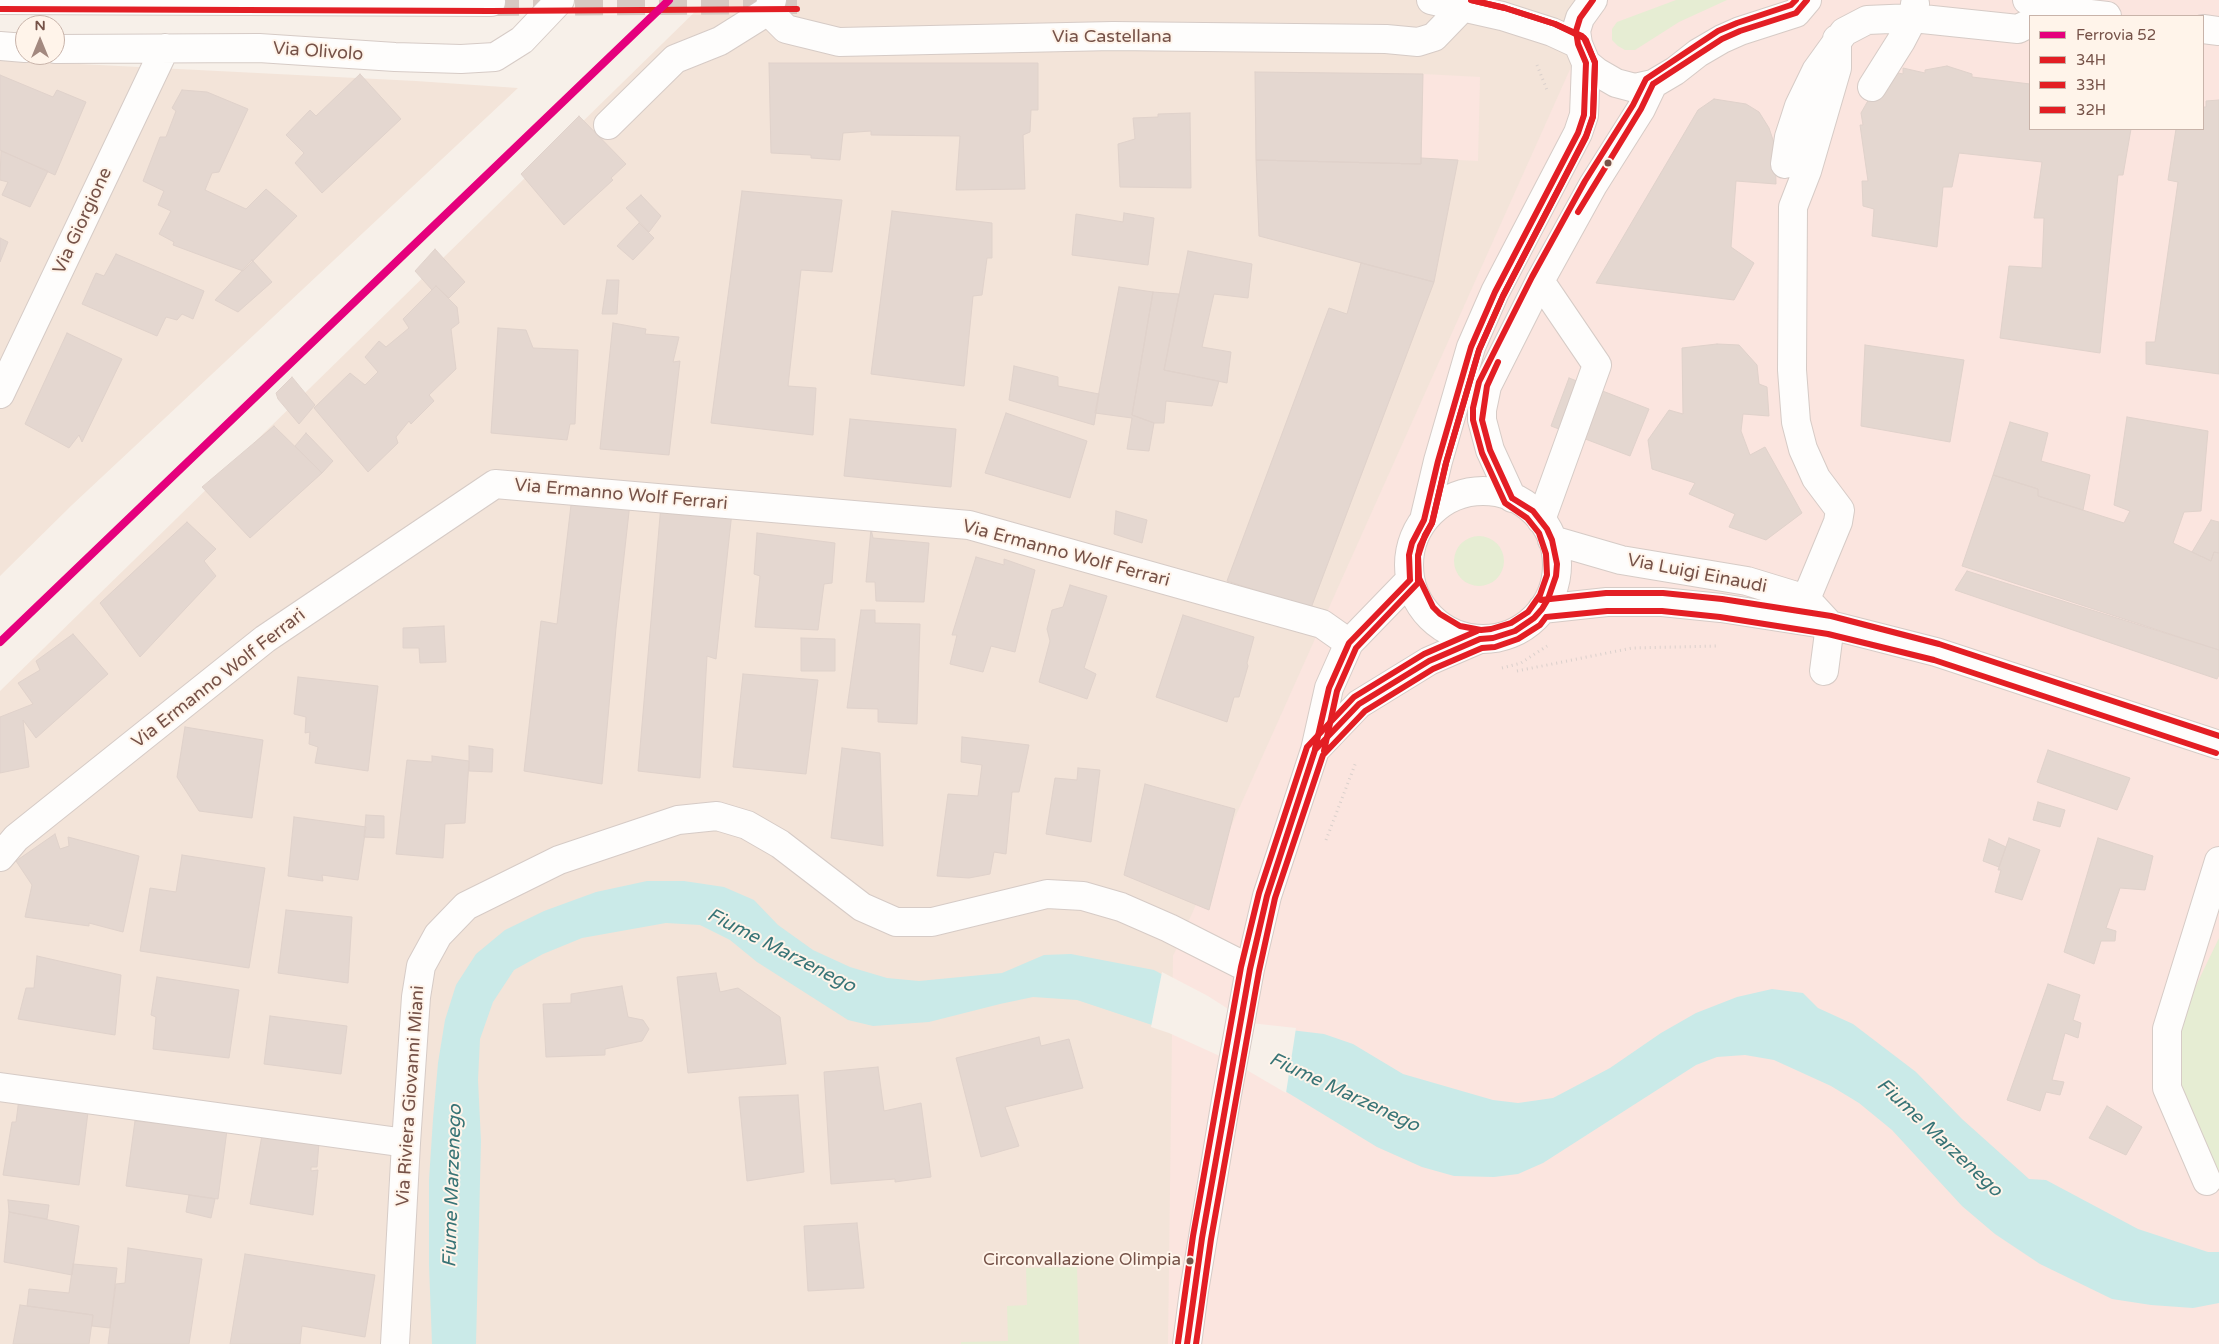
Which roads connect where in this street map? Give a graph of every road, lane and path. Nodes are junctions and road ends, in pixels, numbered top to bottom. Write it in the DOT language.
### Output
graph roads {
  1 [pos="0,0"];
  2 [pos="560,0"];
  3 [pos="1431,0"];
  4 [pos="1593,0"];
  5 [pos="1807,0"];
  6 [pos="2027,0"];
  7 [pos="492,2"];
  8 [pos="770,5"];
  9 [pos="1463,8"];
  10 [pos="1914,9"];
  11 [pos="2052,13"];
  12 [pos="2088,15"];
  13 [pos="2029,24"];
  14 [pos="2204,29"];
  15 [pos="2219,31"];
  16 [pos="1837,39"];
  17 [pos="0,46"];
  18 [pos="15,47"];
  19 [pos="165,48"];
  20 [pos="65,49"];
  21 [pos="1582,53"];
  22 [pos="1533,61"];
  23 [pos="1654,84"];
  24 [pos="1872,87"];
  25 [pos="1548,94"];
  26 [pos="608,125"];
  27 [pos="1785,164"];
  28 [pos="1540,280"];
  29 [pos="0,394"];
  30 [pos="1512,498"];
  31 [pos="1424,520"];
  32 [pos="1547,530"];
  33 [pos="1410,580"];
  34 [pos="1806,599"];
  35 [pos="1542,609"];
  36 [pos="1830,626"];
  37 [pos="1480,639"];
  38 [pos="1349,643"];
  39 [pos="1548,645"];
  40 [pos="1720,646"];
  41 [pos="1499,669"];
  42 [pos="1517,671"];
  43 [pos="1824,671"];
  44 [pos="2219,745"];
  45 [pos="1315,750"];
  46 [pos="1357,757"];
  47 [pos="1345,793"];
  48 [pos="0,858"];
  49 [pos="2219,861"];
  50 [pos="1250,969"];
  51 [pos="0,1087"];
  52 [pos="406,1143"];
  53 [pos="2207,1181"];
  54 [pos="395,1344"];
  55 [pos="1187,1344"];
  1 -- 7 [label="street"];
  2 -- 19 [label="street, Via Olivolo"];
  3 -- 9 [label="street"];
  4 -- 21 [label="street"];
  5 -- 23 [label="street"];
  6 -- 11 [label="street"];
  8 -- 9 [label="street, Via Castellana"];
  8 -- 26 [label="street"];
  9 -- 21 [label="street"];
  10 -- 13 [label="street"];
  10 -- 16 [label="street"];
  10 -- 24 [label="street"];
  11 -- 12 [label="street"];
  14 -- 15 [label="street"];
  16 -- 27 [label="street"];
  16 -- 34 [label="street"];
  17 -- 18 [label="street"];
  19 -- 20 [label="street, Via Olivolo"];
  19 -- 29 [label="street, Via Giorgione"];
  21 -- 23 [label="street"];
  21 -- 31 [label="street"];
  22 -- 25 [label="path"];
  23 -- 28 [label="street"];
  28 -- 30 [label="street"];
  28 -- 32 [label="street"];
  30 -- 31 [label="street"];
  30 -- 32 [label="street"];
  31 -- 33 [label="street"];
  32 -- 34 [label="street, Via Luigi Einaudi"];
  32 -- 35 [label="street"];
  33 -- 37 [label="street"];
  33 -- 38 [label="street"];
  34 -- 36 [label="street"];
  35 -- 36 [label="street, Via Luigi Einaudi"];
  35 -- 37 [label="street"];
  36 -- 43 [label="street"];
  36 -- 44 [label="street, Via Luigi Einaudi"];
  37 -- 45 [label="street"];
  38 -- 45 [label="street"];
  38 -- 48 [label="street, Via Ermanno Wolf Ferrari"];
  39 -- 41 [label="path"];
  40 -- 42 [label="path"];
  45 -- 50 [label="street"];
  46 -- 47 [label="path"];
  49 -- 53 [label="street"];
  50 -- 52 [label="street, Via Riviera Giovanni Miani"];
  50 -- 55 [label="street"];
  51 -- 52 [label="street"];
  52 -- 54 [label="street, Via Riviera Giovanni Miani"];
}
